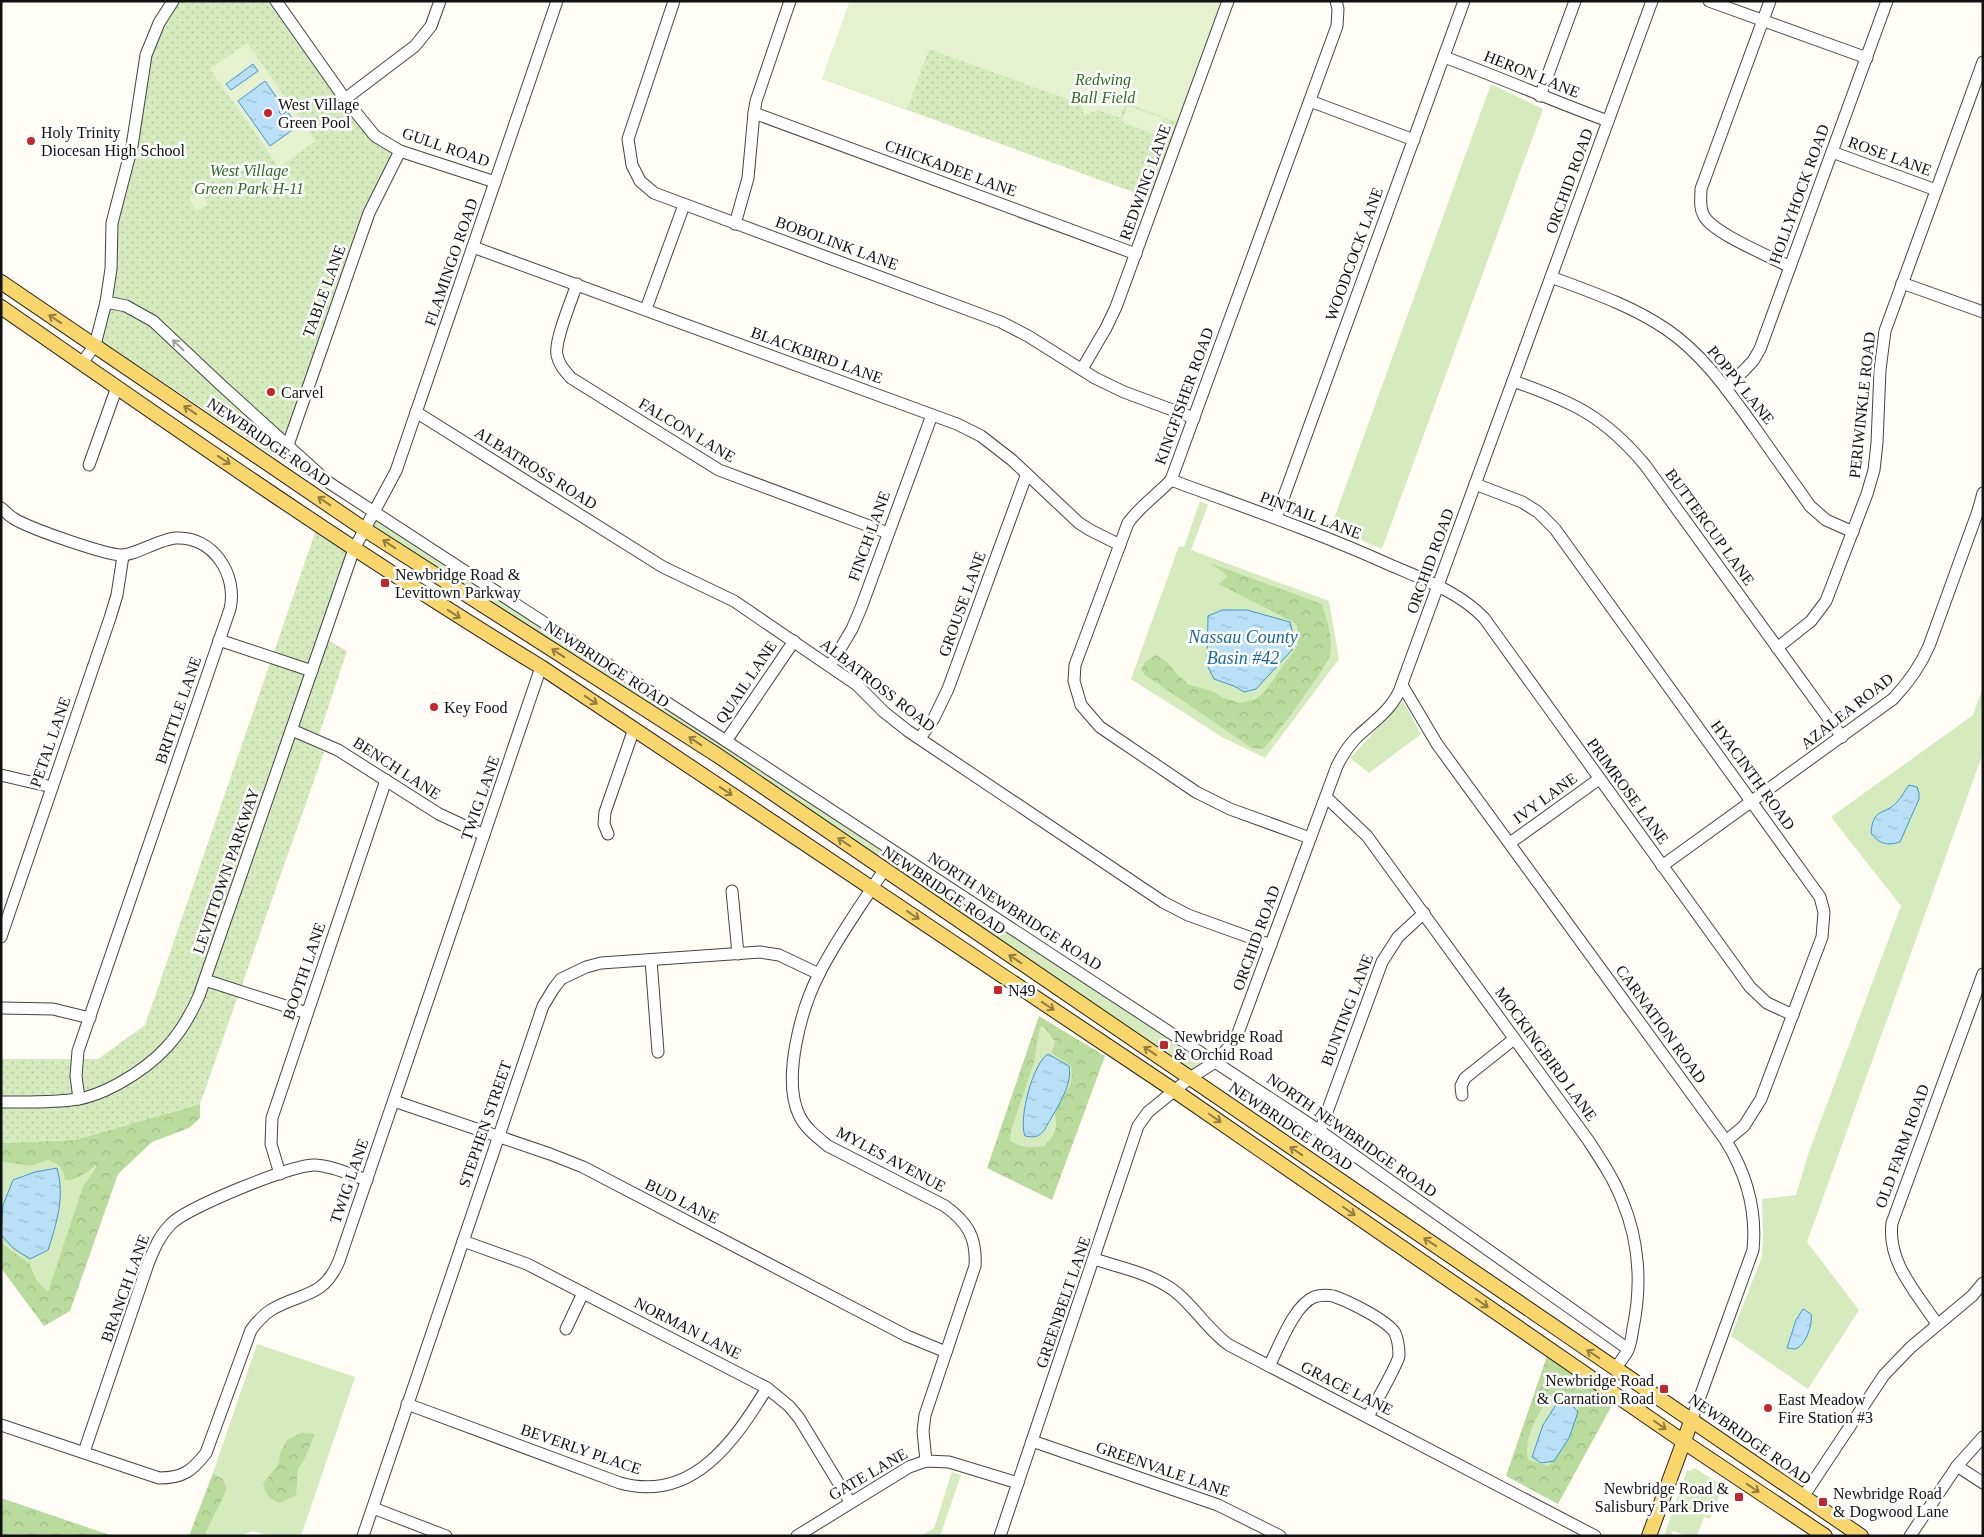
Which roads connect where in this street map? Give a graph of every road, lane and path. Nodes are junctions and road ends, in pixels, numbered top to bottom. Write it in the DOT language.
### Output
graph roads {
  1 [pos="173,1"];
  2 [pos="276,1"];
  3 [pos="557,1"];
  4 [pos="674,1"];
  5 [pos="790,1"];
  6 [pos="1228,1"];
  7 [pos="1336,1"];
  8 [pos="1464,1"];
  9 [pos="1574,1"];
  10 [pos="1652,1"];
  11 [pos="1709,1"];
  12 [pos="1770,1"];
  13 [pos="1887,1"];
  14 [pos="436,3"];
  15 [pos="1763,20"];
  16 [pos="1444,57"];
  17 [pos="1867,58"];
  18 [pos="1983,62"];
  19 [pos="1540,96"];
  20 [pos="345,99"];
  21 [pos="1310,101"];
  22 [pos="754,112"];
  23 [pos="1608,121"];
  24 [pos="1414,140"];
  25 [pos="400,151"];
  26 [pos="1832,152"];
  27 [pos="496,182"];
  28 [pos="1936,190"];
  29 [pos="684,205"];
  30 [pos="735,224"];
  31 [pos="473,247"];
  32 [pos="1136,254"];
  33 [pos="1790,266"];
  34 [pos="1551,277"];
  35 [pos="1,282"];
  36 [pos="1902,283"];
  37 [pos="577,284"];
  38 [pos="106,302"];
  39 [pos="1,307"];
  40 [pos="646,309"];
  41 [pos="1983,312"];
  42 [pos="95,345"];
  43 [pos="82,364"];
  44 [pos="1082,369"];
  45 [pos="1513,381"];
  46 [pos="117,387"];
  47 [pos="1726,389"];
  48 [pos="416,412"];
  49 [pos="932,415"];
  50 [pos="1194,418"];
  51 [pos="288,446"];
  52 [pos="89,465"];
  53 [pos="1026,476"];
  54 [pos="1170,480"];
  55 [pos="1475,484"];
  56 [pos="1983,493"];
  57 [pos="1,508"];
  58 [pos="375,512"];
  59 [pos="1276,518"];
  60 [pos="364,529"];
  61 [pos="1852,532"];
  62 [pos="888,533"];
  63 [pos="1120,545"];
  64 [pos="354,549"];
  65 [pos="123,556"];
  66 [pos="1438,586"];
  67 [pos="219,640"];
  68 [pos="794,641"];
  69 [pos="1777,648"];
  70 [pos="830,666"];
  71 [pos="541,667"];
  72 [pos="312,671"];
  73 [pos="1402,685"];
  74 [pos="634,729"];
  75 [pos="292,730"];
  76 [pos="1842,737"];
  77 [pos="920,738"];
  78 [pos="726,741"];
  79 [pos="1,774"];
  80 [pos="1599,779"];
  81 [pos="386,780"];
  82 [pos="52,787"];
  83 [pos="1326,797"];
  84 [pos="1752,802"];
  85 [pos="608,834"];
  86 [pos="484,835"];
  87 [pos="1310,838"];
  88 [pos="1510,843"];
  89 [pos="1662,866"];
  90 [pos="884,870"];
  91 [pos="872,888"];
  92 [pos="732,891"];
  93 [pos="1424,913"];
  94 [pos="1,937"];
  95 [pos="1271,945"];
  96 [pos="738,954"];
  97 [pos="651,960"];
  98 [pos="819,974"];
  99 [pos="1983,974"];
  100 [pos="205,980"];
  101 [pos="1,1008"];
  102 [pos="307,1013"];
  103 [pos="1793,1015"];
  104 [pos="90,1018"];
  105 [pos="1514,1039"];
  106 [pos="658,1052"];
  107 [pos="1215,1062"];
  108 [pos="1190,1078"];
  109 [pos="1175,1090"];
  110 [pos="1462,1095"];
  111 [pos="79,1099"];
  112 [pos="394,1101"];
  113 [pos="1,1102"];
  114 [pos="1320,1131"];
  115 [pos="498,1137"];
  116 [pos="1726,1141"];
  117 [pos="280,1174"];
  118 [pos="367,1180"];
  119 [pos="462,1241"];
  120 [pos="1449,1256"];
  121 [pos="1094,1259"];
  122 [pos="1438,1272"];
  123 [pos="1983,1283"];
  124 [pos="583,1293"];
  125 [pos="1937,1324"];
  126 [pos="566,1329"];
  127 [pos="1628,1350"];
  128 [pos="946,1352"];
  129 [pos="1269,1366"];
  130 [pos="1615,1369"];
  131 [pos="767,1388"];
  132 [pos="408,1404"];
  133 [pos="1368,1417"];
  134 [pos="1692,1420"];
  135 [pos="1,1425"];
  136 [pos="1983,1437"];
  137 [pos="1032,1441"];
  138 [pos="1684,1442"];
  139 [pos="84,1452"];
  140 [pos="926,1461"];
  141 [pos="1957,1466"];
  142 [pos="1018,1483"];
  143 [pos="1983,1483"];
  144 [pos="1803,1498"];
  145 [pos="850,1502"];
  146 [pos="373,1508"];
  147 [pos="1570,1530"];
  148 [pos="363,1536"];
  149 [pos="446,1536"];
  150 [pos="797,1536"];
  151 [pos="1000,1536"];
  152 [pos="1280,1536"];
  153 [pos="1595,1536"];
  154 [pos="1649,1536"];
  155 [pos="1825,1536"];
  156 [pos="1861,1536"];
  157 [pos="1910,1536"];
  1 -- 38 [label="street"];
  2 -- 20 [label="street, GULL ROAD"];
  3 -- 27 [label="street, FLAMINGO ROAD"];
  4 -- 29 [label="street, BOBOLINK LANE"];
  5 -- 22 [label="street"];
  6 -- 32 [label="street, REDWING LANE"];
  7 -- 21 [label="street, KINGFISHER ROAD"];
  8 -- 16 [label="street, WOODCOCK LANE"];
  9 -- 19 [label="street"];
  10 -- 23 [label="street, ORCHID ROAD"];
  11 -- 15 [label="street"];
  12 -- 15 [label="street"];
  13 -- 17 [label="street, HOLLYHOCK ROAD"];
  14 -- 20 [label="street"];
  15 -- 17 [label="street"];
  15 -- 33 [label="street"];
  16 -- 19 [label="street, HERON LANE"];
  16 -- 24 [label="street, WOODCOCK LANE"];
  17 -- 26 [label="street, HOLLYHOCK ROAD"];
  18 -- 28 [label="street, PERIWINKLE ROAD"];
  19 -- 23 [label="street, HERON LANE"];
  20 -- 25 [label="street, GULL ROAD"];
  21 -- 24 [label="street"];
  21 -- 50 [label="street, KINGFISHER ROAD"];
  22 -- 30 [label="street"];
  22 -- 32 [label="street, CHICKADEE LANE"];
  23 -- 34 [label="street, ORCHID ROAD"];
  24 -- 59 [label="street, WOODCOCK LANE"];
  25 -- 27 [label="street, GULL ROAD"];
  25 -- 51 [label="street, TABLE LANE"];
  26 -- 28 [label="street, ROSE LANE"];
  26 -- 33 [label="street, HOLLYHOCK ROAD"];
  27 -- 31 [label="street, FLAMINGO ROAD"];
  28 -- 36 [label="street, PERIWINKLE ROAD"];
  29 -- 30 [label="street, BOBOLINK LANE"];
  29 -- 40 [label="street"];
  30 -- 44 [label="street, BOBOLINK LANE"];
  31 -- 37 [label="street, BLACKBIRD LANE"];
  31 -- 48 [label="street, FLAMINGO ROAD"];
  32 -- 44 [label="street, REDWING LANE"];
  33 -- 47 [label="street, HOLLYHOCK ROAD"];
  34 -- 45 [label="street, ORCHID ROAD"];
  34 -- 47 [label="street, POPPY LANE"];
  42 -- 35 [label="main road, NEWBRIDGE ROAD, one-way"];
  36 -- 41 [label="street"];
  36 -- 61 [label="street, PERIWINKLE ROAD"];
  37 -- 40 [label="street, BLACKBIRD LANE"];
  37 -- 62 [label="street, FALCON LANE"];
  38 -- 42 [label="street"];
  51 -- 38 [label="street, NORTH NEWBRIDGE ROAD, one-way"];
  39 -- 43 [label="main road"];
  40 -- 49 [label="street, BLACKBIRD LANE"];
  42 -- 43 [label="street"];
  60 -- 42 [label="main road, NEWBRIDGE ROAD, one-way"];
  43 -- 46 [label="main road"];
  44 -- 50 [label="street, BOBOLINK LANE"];
  45 -- 55 [label="street, ORCHID ROAD"];
  45 -- 69 [label="street, BUTTERCUP LANE"];
  46 -- 52 [label="street"];
  46 -- 64 [label="main road, one-way"];
  47 -- 61 [label="street, POPPY LANE"];
  48 -- 58 [label="street, FLAMINGO ROAD"];
  48 -- 68 [label="street, ALBATROSS ROAD"];
  49 -- 53 [label="street, BLACKBIRD LANE"];
  49 -- 62 [label="street, FINCH LANE"];
  50 -- 54 [label="street, KINGFISHER ROAD"];
  51 -- 58 [label="street, NORTH NEWBRIDGE ROAD"];
  53 -- 63 [label="street, BLACKBIRD LANE"];
  53 -- 77 [label="street, GROUSE LANE"];
  54 -- 59 [label="street, PINTAIL LANE"];
  54 -- 63 [label="street, KINGFISHER ROAD"];
  55 -- 66 [label="street, ORCHID ROAD"];
  55 -- 84 [label="street, HYACINTH ROAD"];
  56 -- 76 [label="street, AZALEA ROAD"];
  57 -- 65 [label="street"];
  58 -- 60 [label="street, FLAMINGO ROAD"];
  58 -- 78 [label="street, NORTH NEWBRIDGE ROAD"];
  59 -- 66 [label="street, PINTAIL LANE"];
  60 -- 64 [label="street, LEVITTOWN PARKWAY"];
  90 -- 60 [label="main road, NEWBRIDGE ROAD, one-way"];
  61 -- 69 [label="street, PERIWINKLE ROAD"];
  62 -- 70 [label="street, FINCH LANE"];
  63 -- 87 [label="street, KINGFISHER ROAD"];
  64 -- 71 [label="main road, one-way"];
  64 -- 72 [label="street, LEVITTOWN PARKWAY"];
  65 -- 67 [label="street, BRITTLE LANE"];
  65 -- 82 [label="street, PETAL LANE"];
  66 -- 73 [label="street, ORCHID ROAD"];
  66 -- 80 [label="street, PRIMROSE LANE"];
  67 -- 72 [label="street"];
  67 -- 104 [label="street, BRITTLE LANE"];
  68 -- 70 [label="street, ALBATROSS ROAD"];
  68 -- 78 [label="street, QUAIL LANE"];
  69 -- 76 [label="street, BUTTERCUP LANE"];
  70 -- 77 [label="street, ALBATROSS ROAD"];
  71 -- 74 [label="main road, one-way"];
  71 -- 86 [label="street, TWIG LANE"];
  72 -- 75 [label="street, LEVITTOWN PARKWAY"];
  73 -- 83 [label="street, ORCHID ROAD"];
  73 -- 88 [label="street, CARNATION ROAD"];
  74 -- 85 [label="street"];
  74 -- 91 [label="main road, one-way"];
  75 -- 81 [label="street, BENCH LANE"];
  75 -- 100 [label="street, LEVITTOWN PARKWAY"];
  76 -- 84 [label="street, AZALEA ROAD"];
  77 -- 95 [label="street, ALBATROSS ROAD"];
  78 -- 107 [label="street, NORTH NEWBRIDGE ROAD"];
  79 -- 82 [label="street"];
  80 -- 88 [label="street, IVY LANE"];
  80 -- 89 [label="street, PRIMROSE LANE"];
  81 -- 86 [label="street, BENCH LANE"];
  81 -- 102 [label="street, BOOTH LANE"];
  82 -- 94 [label="street, PETAL LANE"];
  83 -- 87 [label="street, ORCHID ROAD"];
  83 -- 93 [label="street, MOCKINGBIRD LANE"];
  84 -- 89 [label="street, AZALEA ROAD"];
  84 -- 103 [label="street, HYACINTH ROAD"];
  86 -- 112 [label="street, TWIG LANE"];
  87 -- 95 [label="street, ORCHID ROAD"];
  88 -- 116 [label="street, CARNATION ROAD"];
  89 -- 103 [label="street, PRIMROSE LANE"];
  90 -- 91 [label="street, MYLES AVENUE"];
  108 -- 90 [label="main road, NEWBRIDGE ROAD, one-way"];
  91 -- 98 [label="street, MYLES AVENUE"];
  91 -- 109 [label="main road, one-way"];
  92 -- 96 [label="street"];
  93 -- 105 [label="street, MOCKINGBIRD LANE"];
  93 -- 114 [label="street, BUNTING LANE"];
  95 -- 107 [label="street, ORCHID ROAD"];
  96 -- 97 [label="street, STEPHEN STREET"];
  96 -- 98 [label="street, STEPHEN STREET"];
  97 -- 106 [label="street"];
  97 -- 115 [label="street, STEPHEN STREET"];
  98 -- 128 [label="street, MYLES AVENUE"];
  99 -- 125 [label="street, OLD FARM ROAD"];
  100 -- 102 [label="street"];
  100 -- 111 [label="street, LEVITTOWN PARKWAY"];
  101 -- 104 [label="street"];
  102 -- 117 [label="street, BOOTH LANE"];
  103 -- 116 [label="street, HYACINTH ROAD"];
  104 -- 111 [label="street, BRITTLE LANE"];
  105 -- 110 [label="street"];
  105 -- 127 [label="street, MOCKINGBIRD LANE"];
  107 -- 108 [label="street, ORCHID ROAD"];
  107 -- 114 [label="street, NORTH NEWBRIDGE ROAD"];
  108 -- 109 [label="street, ORCHID ROAD"];
  120 -- 108 [label="main road, NEWBRIDGE ROAD, one-way"];
  109 -- 121 [label="street, GREENBELT LANE"];
  109 -- 122 [label="main road, one-way"];
  111 -- 113 [label="street, LEVITTOWN PARKWAY"];
  112 -- 115 [label="street, BUD LANE"];
  112 -- 118 [label="street, TWIG LANE"];
  114 -- 127 [label="street, NORTH NEWBRIDGE ROAD"];
  115 -- 119 [label="street, STEPHEN STREET"];
  115 -- 128 [label="street, BUD LANE"];
  116 -- 134 [label="street, CARNATION ROAD"];
  117 -- 118 [label="street, BRANCH LANE"];
  117 -- 139 [label="street, BRANCH LANE"];
  118 -- 139 [label="street, TWIG LANE"];
  119 -- 124 [label="street, NORMAN LANE"];
  119 -- 132 [label="street, STEPHEN STREET"];
  120 -- 122 [label="main road"];
  130 -- 120 [label="main road, NEWBRIDGE ROAD, one-way"];
  121 -- 129 [label="street, GRACE LANE"];
  121 -- 137 [label="street, GREENBELT LANE"];
  122 -- 138 [label="main road, one-way"];
  123 -- 125 [label="street"];
  124 -- 126 [label="street"];
  124 -- 131 [label="street, NORMAN LANE"];
  125 -- 144 [label="street"];
  127 -- 130 [label="street, MOCKINGBIRD LANE"];
  128 -- 140 [label="street, MYLES AVENUE"];
  129 -- 133 [label="street, GRACE LANE"];
  129 -- 133 [label="street"];
  130 -- 134 [label="main road, NEWBRIDGE ROAD"];
  131 -- 132 [label="street, BEVERLY PLACE"];
  131 -- 145 [label="street, NORMAN LANE"];
  132 -- 146 [label="street, STEPHEN STREET"];
  133 -- 147 [label="street, GRACE LANE"];
  134 -- 138 [label="main road"];
  134 -- 144 [label="main road, NEWBRIDGE ROAD"];
  135 -- 139 [label="street, TWIG LANE"];
  136 -- 141 [label="street"];
  137 -- 142 [label="street, GREENBELT LANE"];
  137 -- 152 [label="street, GREENVALE LANE"];
  138 -- 154 [label="main road"];
  138 -- 155 [label="main road, one-way"];
  140 -- 142 [label="street, GATE LANE"];
  140 -- 145 [label="street, GATE LANE"];
  141 -- 143 [label="street"];
  141 -- 157 [label="street"];
  142 -- 151 [label="street, GREENBELT LANE"];
  144 -- 156 [label="main road, NEWBRIDGE ROAD"];
  145 -- 150 [label="street, GATE LANE"];
  146 -- 148 [label="street, STEPHEN STREET"];
  146 -- 149 [label="street"];
  147 -- 153 [label="street, GRACE LANE"];
}
